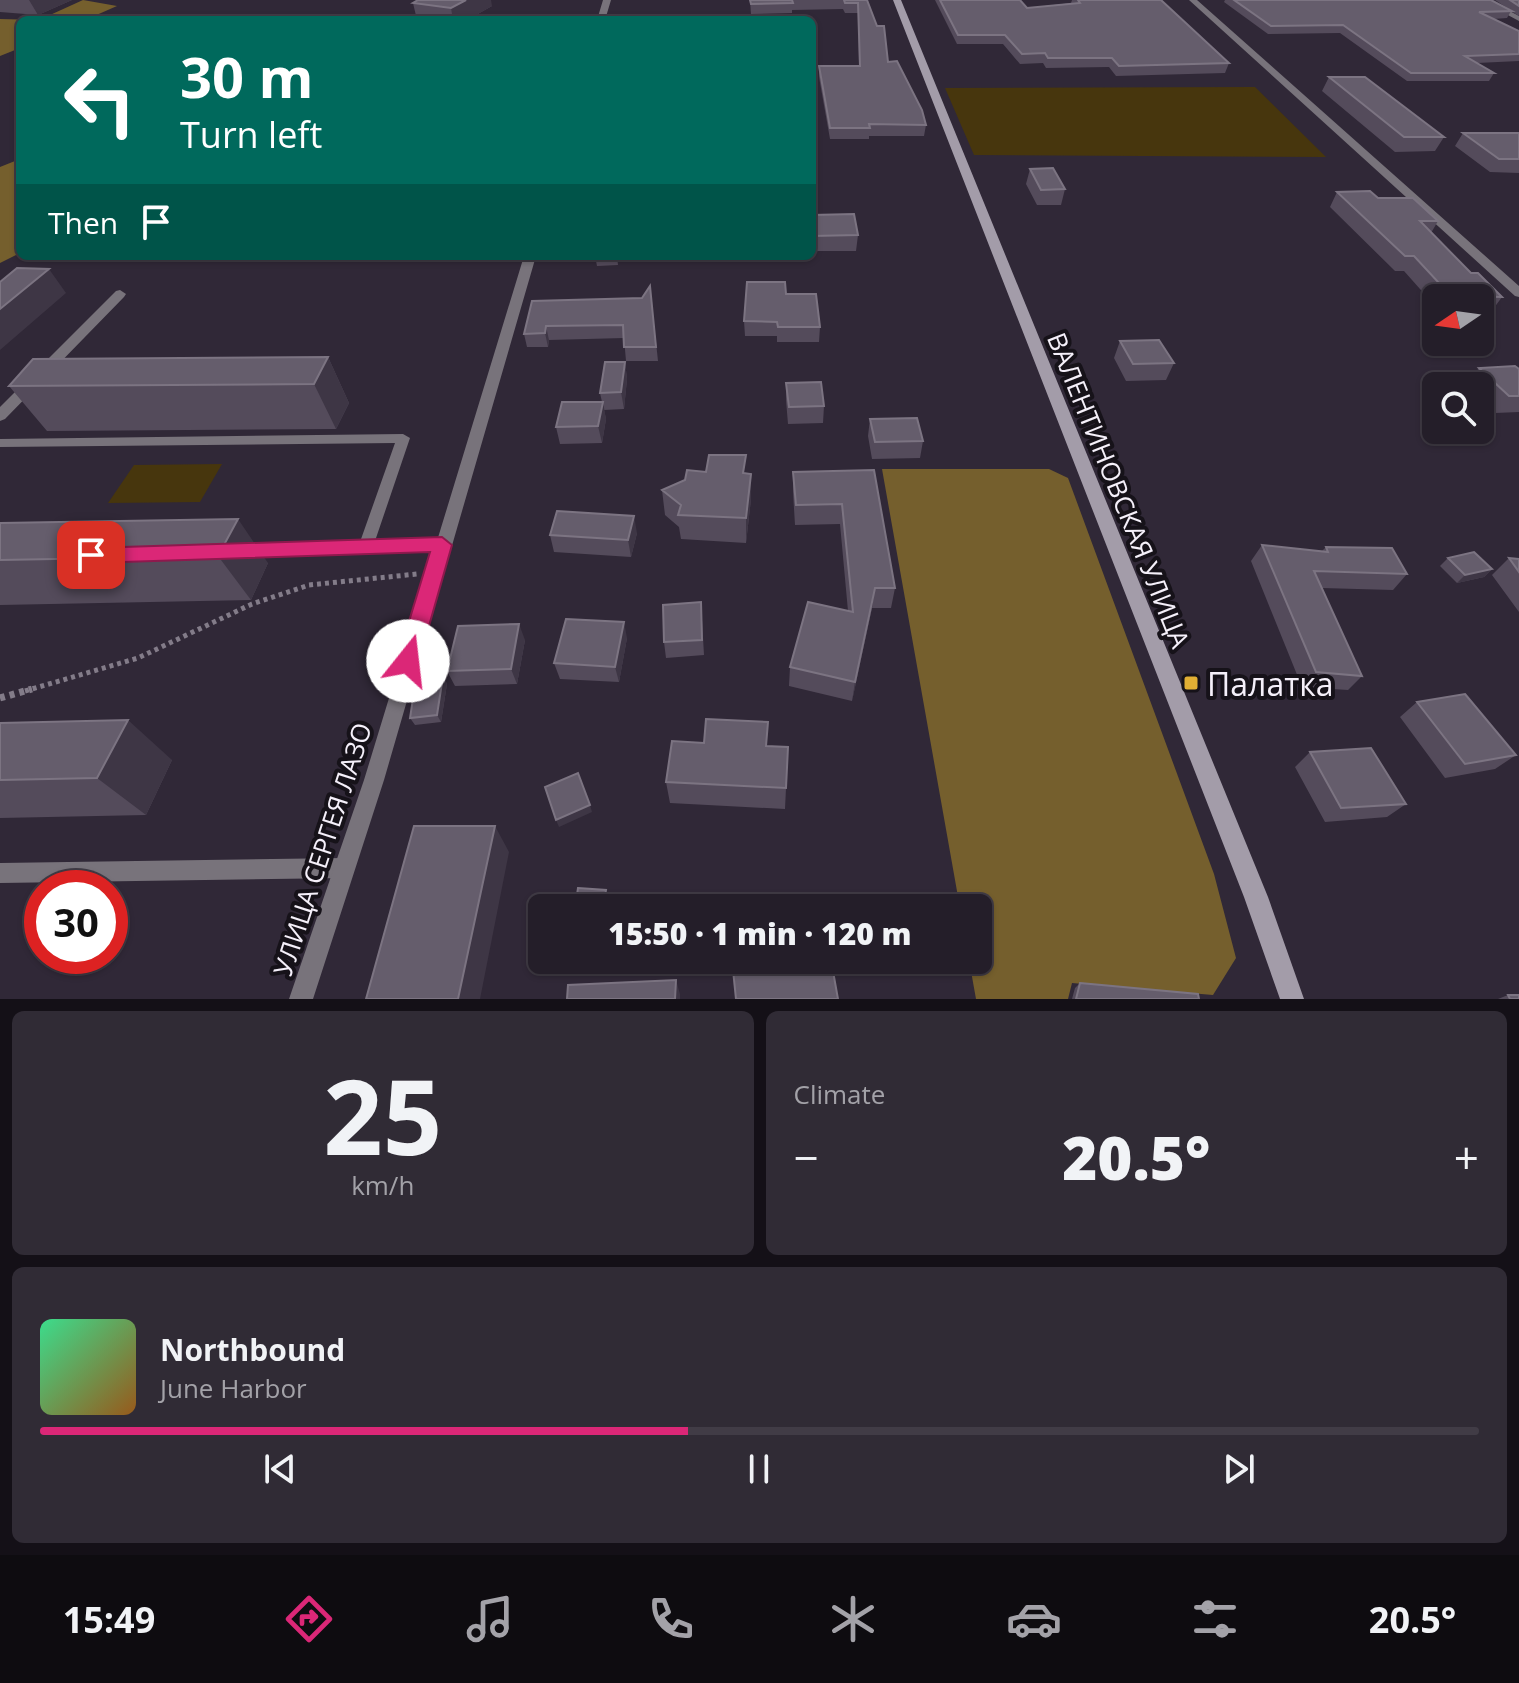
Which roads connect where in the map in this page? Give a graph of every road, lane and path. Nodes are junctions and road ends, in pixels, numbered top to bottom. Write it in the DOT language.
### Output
graph roads {
  1 [pos="897,0"];
  2 [pos="1193,0"];
  3 [pos="1484,0"];
  4 [pos="1519,19"];
  5 [pos="529,260"];
  6 [pos="1519,293"];
  7 [pos="120,294"];
  8 [pos="0,416"];
  9 [pos="0,443"];
  10 [pos="442,545"];
  11 [pos="366,547"];
  12 [pos="222,551"];
  13 [pos="433,572"];
  14 [pos="0,698"];
  15 [pos="344,868"];
  16 [pos="0,873"];
  17 [pos="301,999"];
  18 [pos="1292,999"];
  1 -- 18 [label="main road, ВАЛЕНТИНОВСКАЯ УЛИЦА"];
  2 -- 6 [label="street"];
  3 -- 4 [label="street"];
  5 -- 10 [label="street, УЛИЦА СЕРГЕЯ ЛАЗО"];
  7 -- 8 [label="street"];
  9 -- 11 [label="lane"];
  10 -- 11 [label="lane"];
  10 -- 13 [label="street, УЛИЦА СЕРГЕЯ ЛАЗО"];
  11 -- 12 [label="lane"];
  13 -- 14 [label="path"];
  13 -- 15 [label="street, УЛИЦА СЕРГЕЯ ЛАЗО"];
  15 -- 16 [label="lane"];
  15 -- 17 [label="street, УЛИЦА СЕРГЕЯ ЛАЗО"];
}
